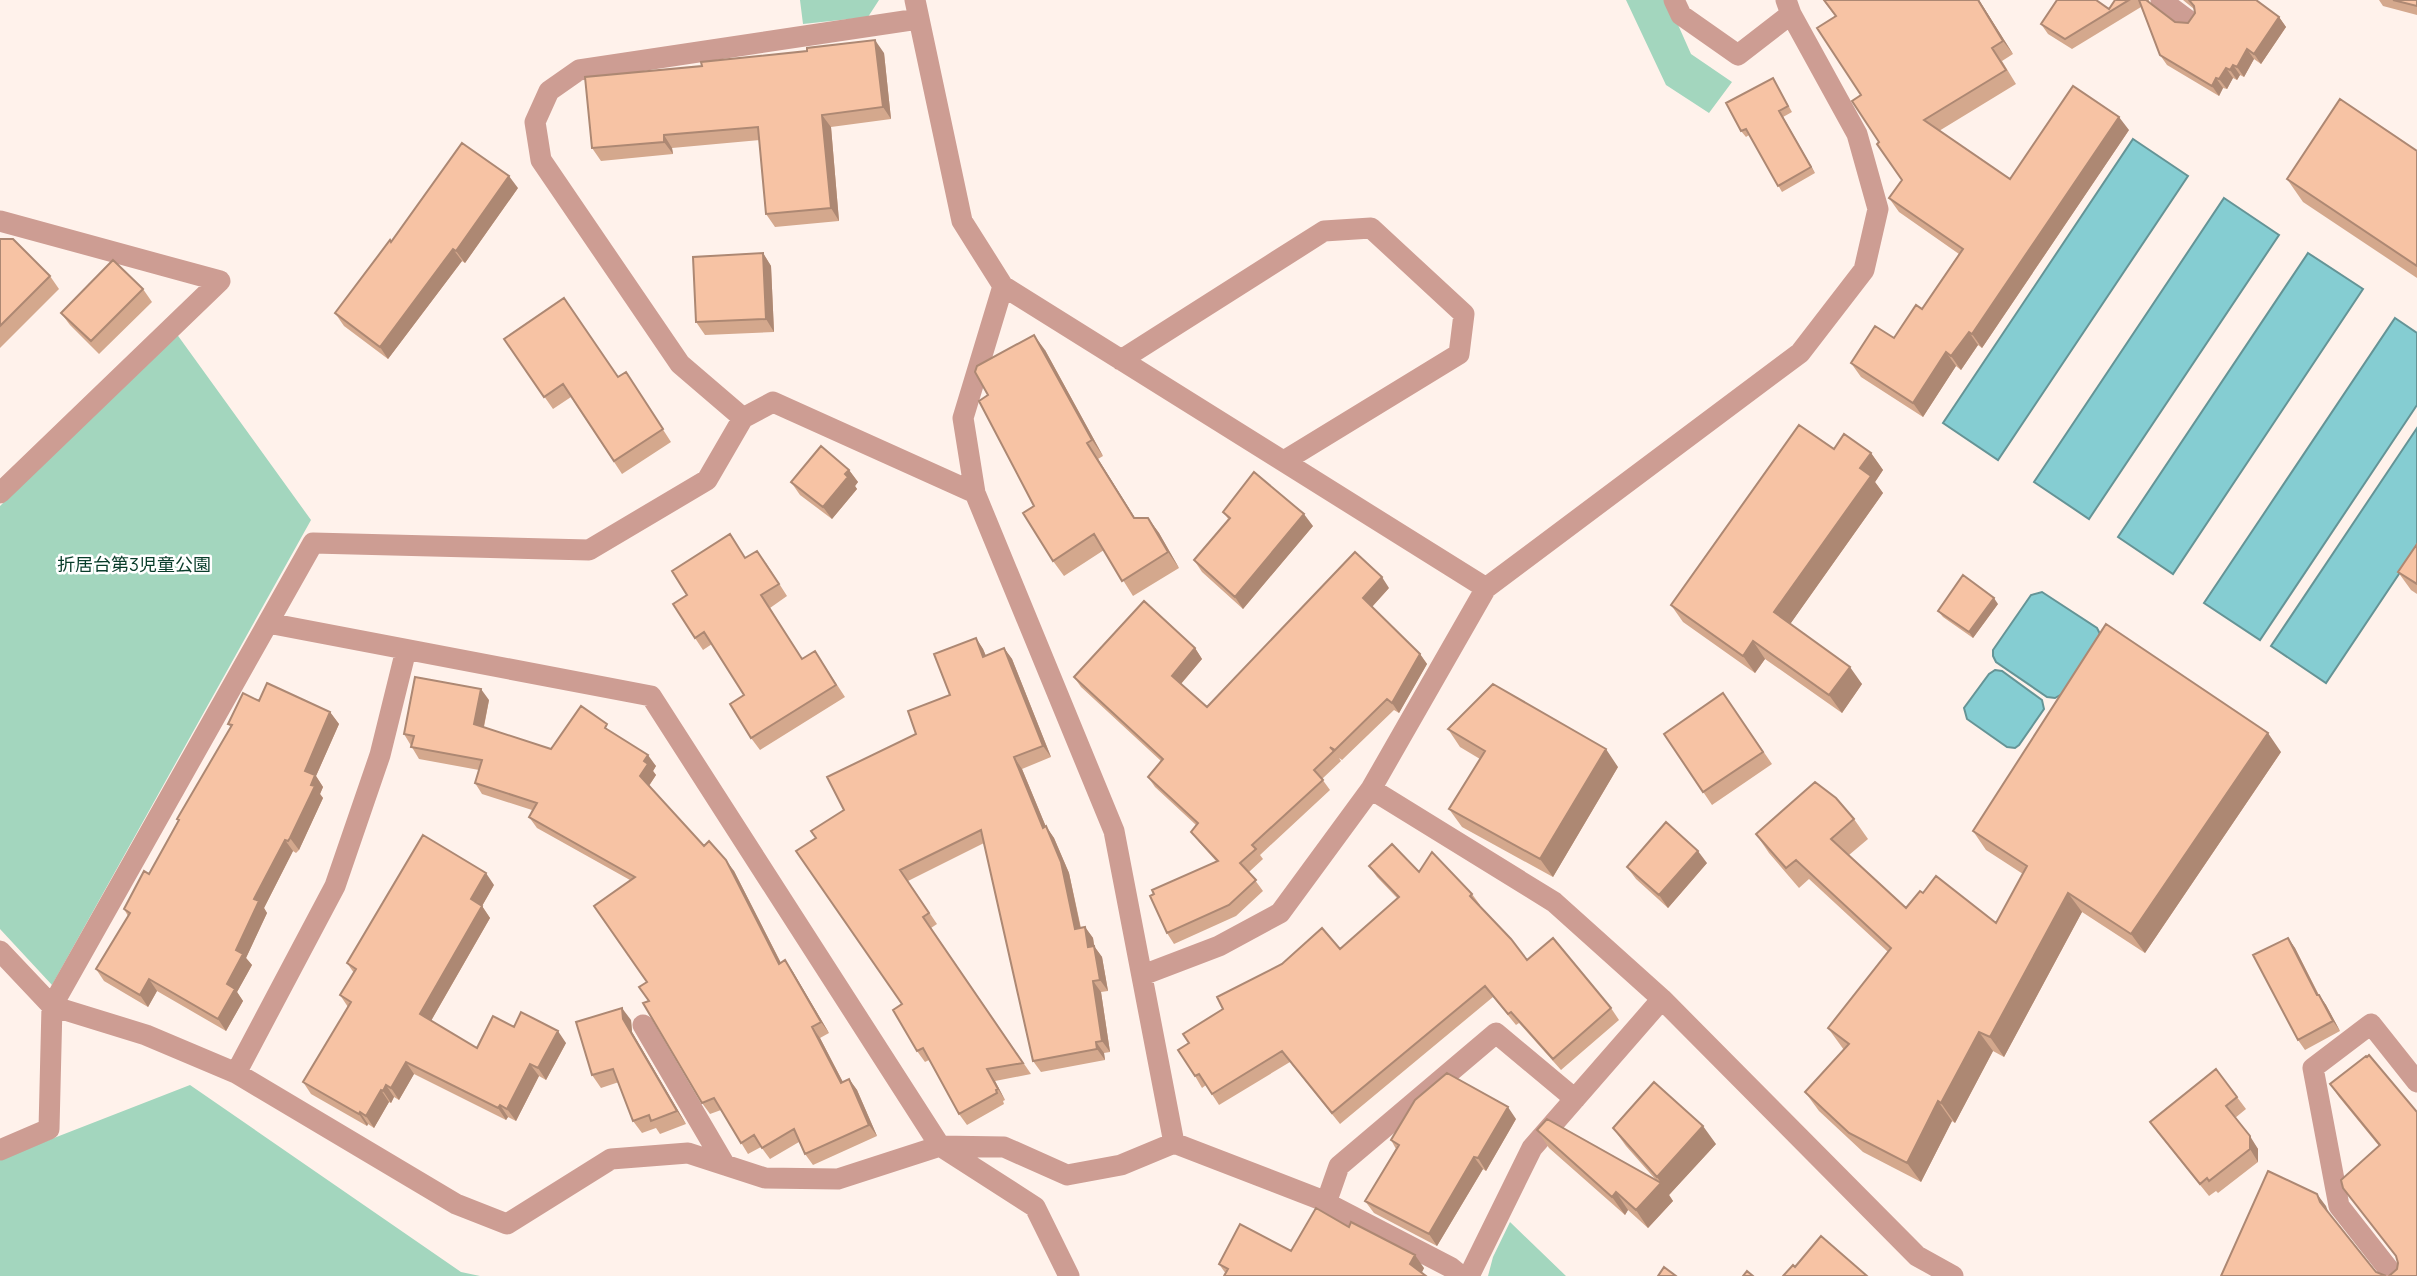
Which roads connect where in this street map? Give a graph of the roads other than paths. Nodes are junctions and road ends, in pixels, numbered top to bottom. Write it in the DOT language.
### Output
graph roads {
  1 [pos="1674,0"];
  2 [pos="2161,0"];
  3 [pos="1788,7"];
  4 [pos="917,10"];
  5 [pos="2189,21"];
  6 [pos="0,221"];
  7 [pos="1003,286"];
  8 [pos="1121,359"];
  9 [pos="743,418"];
  10 [pos="1284,461"];
  11 [pos="975,493"];
  12 [pos="0,494"];
  13 [pos="1486,588"];
  14 [pos="268,623"];
  15 [pos="406,650"];
  16 [pos="1371,789"];
  17 [pos="0,951"];
  18 [pos="1143,975"];
  19 [pos="1662,999"];
  20 [pos="52,1006"];
  21 [pos="643,1025"];
  22 [pos="236,1073"];
  23 [pos="2417,1082"];
  24 [pos="1575,1099"];
  25 [pos="1174,1143"];
  26 [pos="940,1146"];
  27 [pos="0,1150"];
  28 [pos="725,1165"];
  29 [pos="1326,1203"];
  30 [pos="1069,1276"];
  31 [pos="1461,1276"];
  32 [pos="1469,1276"];
  33 [pos="1953,1276"];
  34 [pos="2394,1276"];
  1 -- 3 [label="street"];
  2 -- 5 [label="street"];
  3 -- 13 [label="street"];
  4 -- 7 [label="street"];
  4 -- 9 [label="street"];
  6 -- 12 [label="street"];
  7 -- 8 [label="street"];
  7 -- 11 [label="street"];
  8 -- 10 [label="street"];
  8 -- 10 [label="street"];
  9 -- 11 [label="street"];
  9 -- 14 [label="street"];
  10 -- 13 [label="street"];
  11 -- 18 [label="street"];
  13 -- 16 [label="street"];
  14 -- 15 [label="street"];
  14 -- 20 [label="street"];
  15 -- 22 [label="street"];
  15 -- 26 [label="street"];
  16 -- 18 [label="street"];
  16 -- 19 [label="street"];
  17 -- 20 [label="street"];
  18 -- 25 [label="street"];
  19 -- 24 [label="street"];
  19 -- 33 [label="street"];
  20 -- 22 [label="street"];
  20 -- 27 [label="street"];
  21 -- 28 [label="street"];
  22 -- 28 [label="street"];
  23 -- 34 [label="street"];
  24 -- 29 [label="street"];
  24 -- 32 [label="street"];
  25 -- 26 [label="street"];
  25 -- 29 [label="street"];
  26 -- 28 [label="street"];
  26 -- 30 [label="street"];
  29 -- 31 [label="street"];
}
